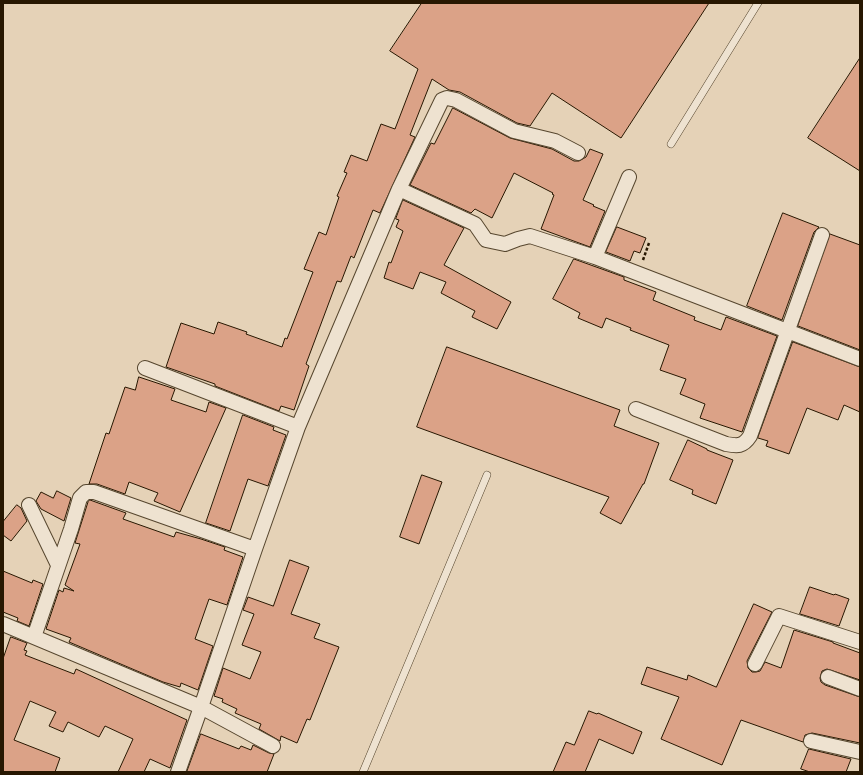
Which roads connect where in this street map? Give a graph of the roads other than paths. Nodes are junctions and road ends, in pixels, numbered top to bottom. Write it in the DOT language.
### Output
graph roads {
  1 [pos="758,3"];
  2 [pos="671,144"];
  3 [pos="578,153"];
  4 [pos="629,177"];
  5 [pos="399,189"];
  6 [pos="822,235"];
  7 [pos="595,257"];
  8 [pos="788,331"];
  9 [pos="860,359"];
  10 [pos="146,368"];
  11 [pos="636,409"];
  12 [pos="298,428"];
  13 [pos="487,475"];
  14 [pos="29,505"];
  15 [pos="255,549"];
  16 [pos="58,565"];
  17 [pos="3,624"];
  18 [pos="34,637"];
  19 [pos="860,642"];
  20 [pos="755,664"];
  21 [pos="828,678"];
  22 [pos="860,689"];
  23 [pos="201,707"];
  24 [pos="811,741"];
  25 [pos="273,746"];
  26 [pos="860,752"];
  27 [pos="178,772"];
  28 [pos="363,772"];
  1 -- 2 [label="lane"];
  3 -- 5 [label="street"];
  4 -- 7 [label="street"];
  5 -- 7 [label="street"];
  5 -- 12 [label="street"];
  6 -- 8 [label="street"];
  7 -- 8 [label="street"];
  8 -- 9 [label="street"];
  8 -- 11 [label="street"];
  10 -- 12 [label="street"];
  12 -- 15 [label="street"];
  13 -- 28 [label="lane"];
  14 -- 16 [label="street"];
  15 -- 16 [label="street"];
  15 -- 23 [label="street"];
  16 -- 18 [label="street"];
  17 -- 18 [label="street"];
  18 -- 23 [label="street"];
  19 -- 20 [label="street"];
  21 -- 22 [label="street"];
  23 -- 25 [label="street"];
  23 -- 27 [label="street"];
  24 -- 26 [label="street"];
}
